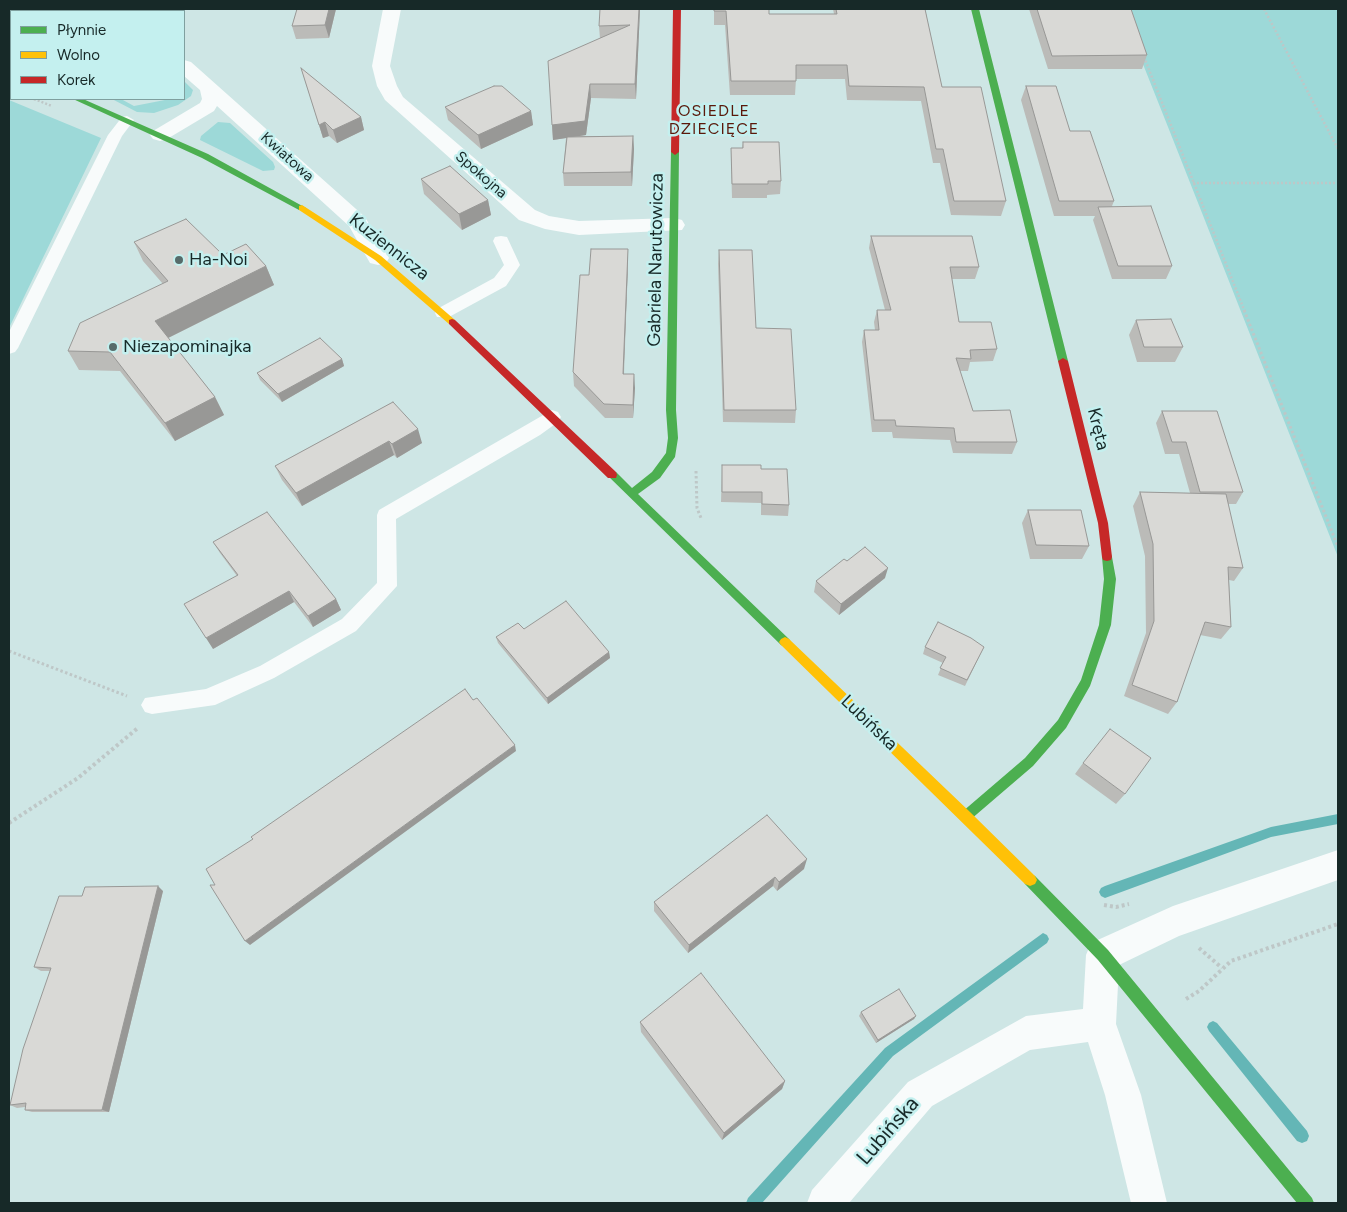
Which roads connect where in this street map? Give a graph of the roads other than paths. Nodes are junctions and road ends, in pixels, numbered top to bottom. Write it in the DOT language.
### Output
graph roads {
  1 [pos="392,9"];
  2 [pos="677,9"];
  3 [pos="974,9"];
  4 [pos="185,67"];
  5 [pos="209,91"];
  6 [pos="79,100"];
  7 [pos="127,120"];
  8 [pos="160,135"];
  9 [pos="674,225"];
  10 [pos="501,241"];
  11 [pos="378,258"];
  12 [pos="443,313"];
  13 [pos="9,348"];
  14 [pos="552,417"];
  15 [pos="631,494"];
  16 [pos="152,705"];
  17 [pos="966,816"];
  18 [pos="1338,865"];
  19 [pos="1102,955"];
  20 [pos="1099,1024"];
  21 [pos="825,1203"];
  22 [pos="1149,1203"];
  23 [pos="1307,1203"];
  1 -- 9 [label="street, Spokojna"];
  2 -- 9 [label="main road, Gabriela Narutowicza"];
  3 -- 17 [label="main road, Kręta"];
  4 -- 5 [label="street, Kwiatowa"];
  5 -- 8 [label="street"];
  5 -- 11 [label="street, Kwiatowa"];
  6 -- 7 [label="main road, Kuziennicza"];
  7 -- 8 [label="main road, Kuziennicza"];
  7 -- 13 [label="lane"];
  8 -- 11 [label="main road, Kuziennicza"];
  9 -- 15 [label="main road, Gabriela Narutowicza"];
  10 -- 12 [label="lane"];
  11 -- 12 [label="main road, Kuziennicza"];
  12 -- 14 [label="main road, Kuziennicza"];
  14 -- 15 [label="main road, Kuziennicza"];
  14 -- 16 [label="lane"];
  15 -- 17 [label="main road, Lubińska"];
  17 -- 19 [label="main road, Lubińska"];
  18 -- 19 [label="street"];
  19 -- 20 [label="street"];
  19 -- 23 [label="main road, Lubińska"];
  20 -- 21 [label="street, Lubińska"];
  20 -- 22 [label="street"];
}
